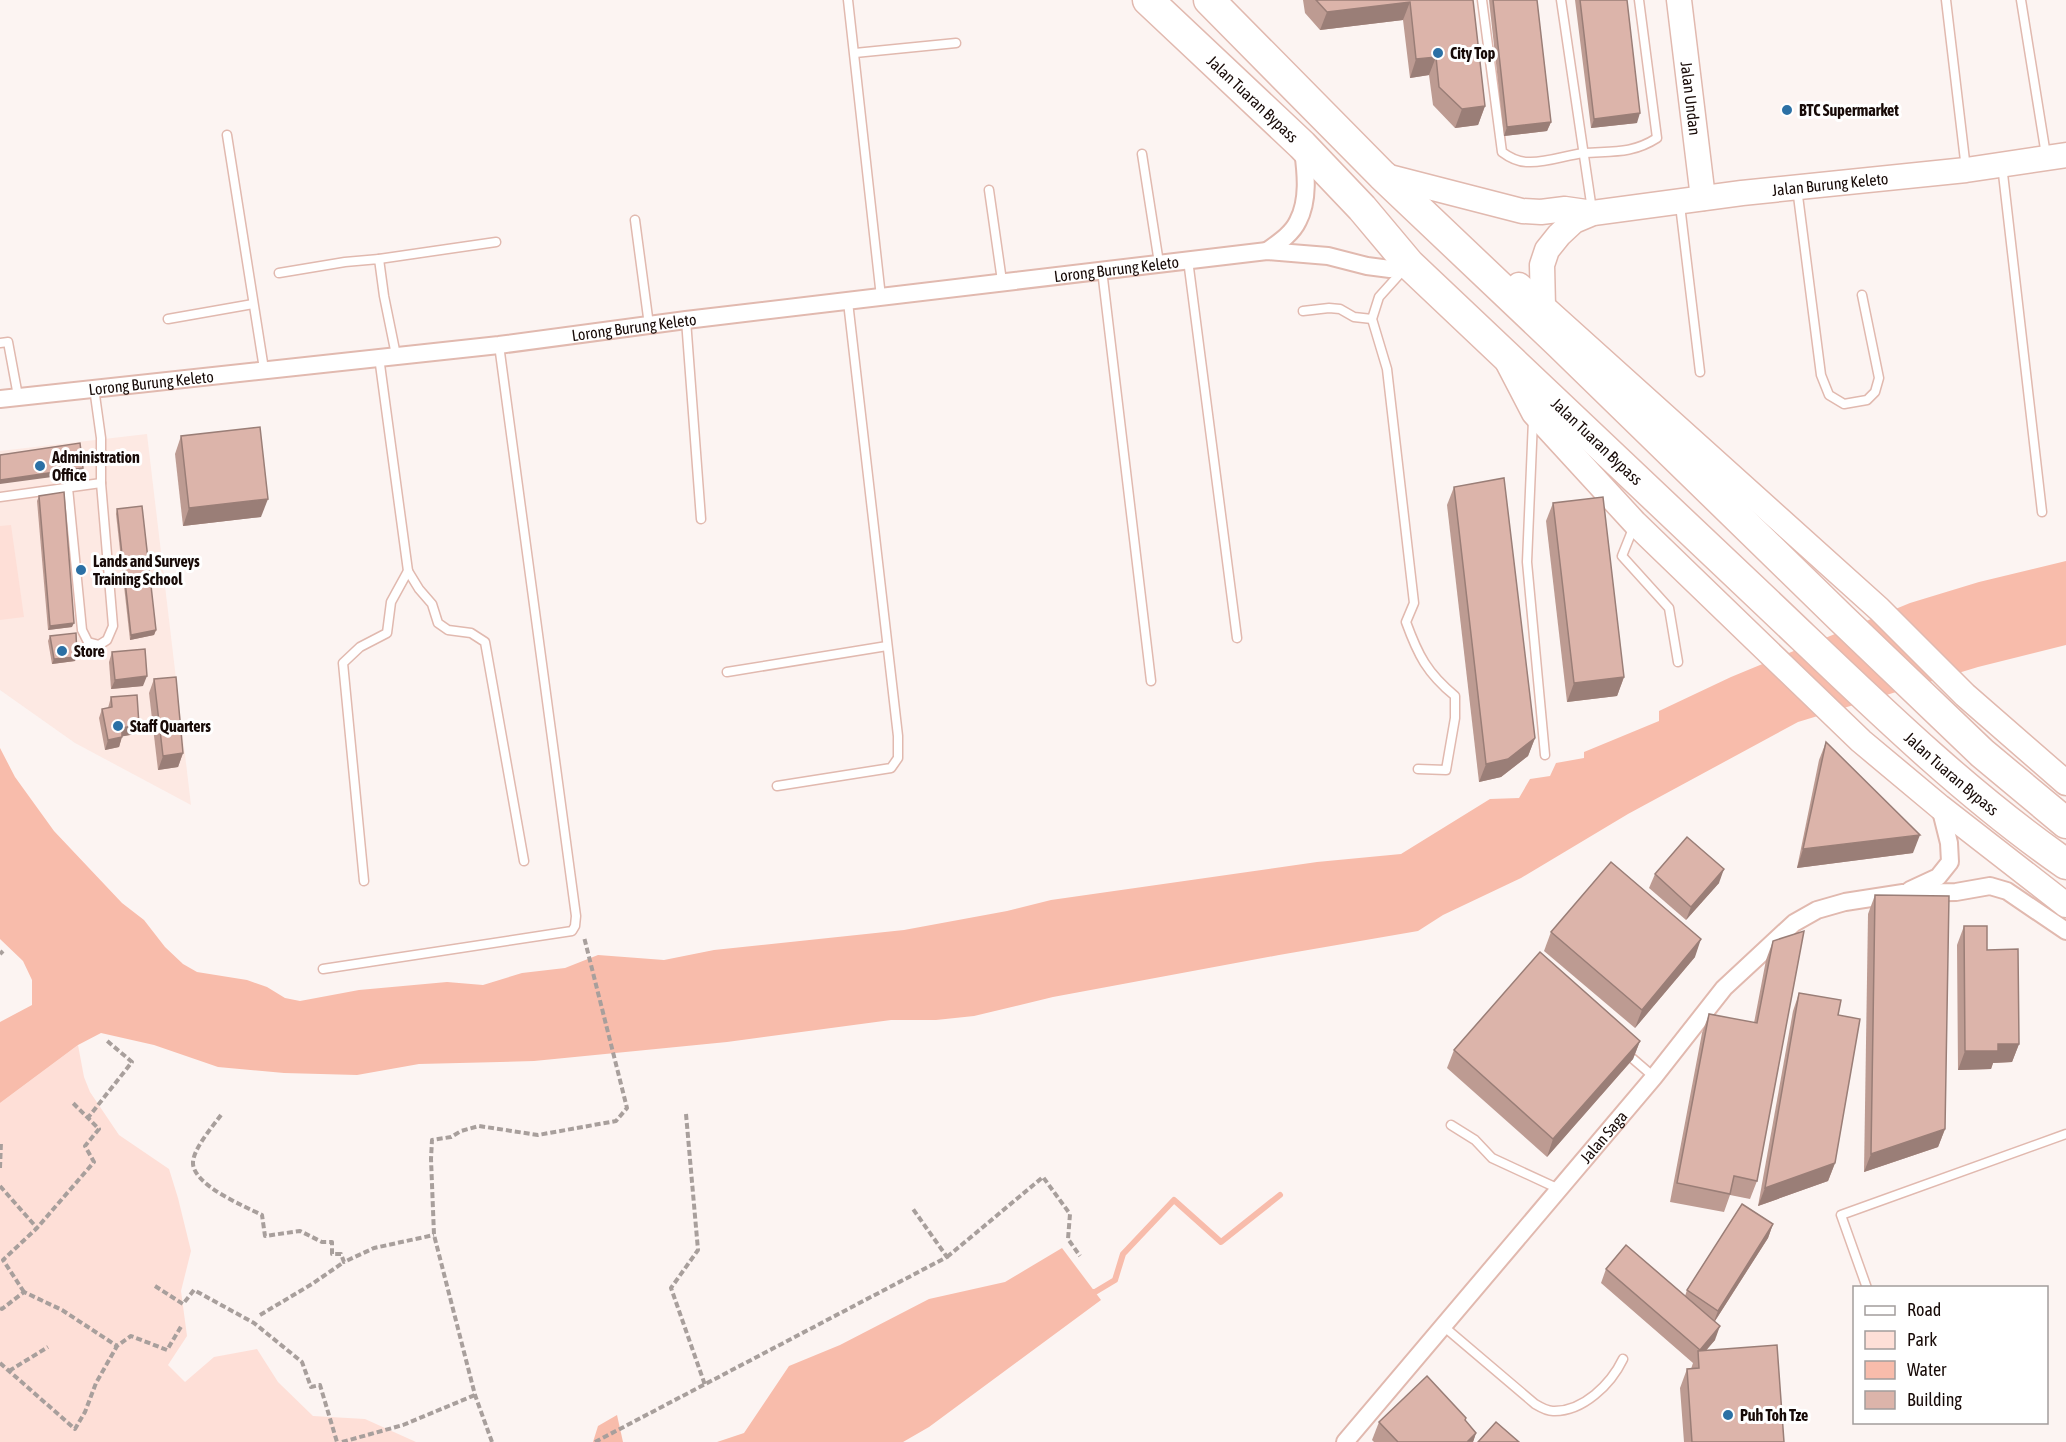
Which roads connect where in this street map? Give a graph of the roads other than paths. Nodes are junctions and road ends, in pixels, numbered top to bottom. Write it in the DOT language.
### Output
graph roads {
  1 [pos="848,0"];
  2 [pos="1148,0"];
  3 [pos="1172,0"];
  4 [pos="1209,0"];
  5 [pos="1233,0"];
  6 [pos="1482,0"];
  7 [pos="1561,0"];
  8 [pos="1639,0"];
  9 [pos="1678,0"];
  10 [pos="1946,0"];
  11 [pos="2021,0"];
  12 [pos="956,43"];
  13 [pos="1253,44"];
  14 [pos="855,54"];
  15 [pos="227,135"];
  16 [pos="1302,145"];
  17 [pos="1584,153"];
  18 [pos="1142,154"];
  19 [pos="2056,157"];
  20 [pos="2002,165"];
  21 [pos="1966,170"];
  22 [pos="1382,175"];
  23 [pos="1797,187"];
  24 [pos="989,190"];
  25 [pos="1691,200"];
  26 [pos="1593,213"];
  27 [pos="635,220"];
  28 [pos="496,242"];
  29 [pos="1267,251"];
  30 [pos="379,259"];
  31 [pos="1188,260"];
  32 [pos="1159,263"];
  33 [pos="1408,264"];
  34 [pos="1102,269"];
  35 [pos="279,273"];
  36 [pos="1002,281"];
  37 [pos="1862,295"];
  38 [pos="881,298"];
  39 [pos="848,302"];
  40 [pos="253,304"];
  41 [pos="1543,307"];
  42 [pos="1303,311"];
  43 [pos="168,319"];
  44 [pos="1372,319"];
  45 [pos="686,320"];
  46 [pos="649,325"];
  47 [pos="0,343"];
  48 [pos="499,345"];
  49 [pos="1503,353"];
  50 [pos="396,355"];
  51 [pos="379,357"];
  52 [pos="264,369"];
  53 [pos="1700,372"];
  54 [pos="94,388"];
  55 [pos="18,396"];
  56 [pos="0,399"];
  57 [pos="1534,413"];
  58 [pos="101,483"];
  59 [pos="68,488"];
  60 [pos="0,497"];
  61 [pos="2042,512"];
  62 [pos="701,519"];
  63 [pos="1635,523"];
  64 [pos="408,571"];
  65 [pos="1237,638"];
  66 [pos="887,646"];
  67 [pos="1678,662"];
  68 [pos="727,672"];
  69 [pos="1151,681"];
  70 [pos="1545,755"];
  71 [pos="1418,769"];
  72 [pos="2066,783"];
  73 [pos="777,786"];
  74 [pos="1940,807"];
  75 [pos="2066,823"];
  76 [pos="524,861"];
  77 [pos="2066,864"];
  78 [pos="364,881"];
  79 [pos="1903,893"];
  80 [pos="2066,905"];
  81 [pos="2066,932"];
  82 [pos="323,969"];
  83 [pos="1621,1048"];
  84 [pos="1654,1077"];
  85 [pos="1451,1125"];
  86 [pos="2066,1134"];
  87 [pos="1560,1189"];
  88 [pos="1867,1286"];
  89 [pos="1442,1325"];
  90 [pos="1623,1359"];
  91 [pos="1345,1442"];
  1 -- 14 [label="lane"];
  2 -- 16 [label="highway, Jalan Tuaran Bypass"];
  3 -- 16 [label="highway"];
  4 -- 13 [label="highway, Jalan Tuaran Bypass"];
  5 -- 13 [label="highway"];
  6 -- 17 [label="lane"];
  7 -- 17 [label="lane"];
  8 -- 17 [label="lane"];
  9 -- 25 [label="street, Jalan Undan"];
  10 -- 21 [label="lane"];
  11 -- 19 [label="lane"];
  12 -- 14 [label="lane"];
  13 -- 22 [label="highway, Jalan Tuaran Bypass"];
  14 -- 38 [label="lane"];
  15 -- 40 [label="lane"];
  16 -- 29 [label="street"];
  16 -- 33 [label="highway, Jalan Tuaran Bypass"];
  17 -- 26 [label="lane"];
  18 -- 32 [label="lane"];
  19 -- 20 [label="street, Jalan Burung Keleto"];
  20 -- 21 [label="street, Jalan Burung Keleto"];
  20 -- 61 [label="lane"];
  21 -- 23 [label="street, Jalan Burung Keleto"];
  22 -- 26 [label="street, Jalan Burung Keleto"];
  22 -- 41 [label="street"];
  22 -- 75 [label="highway, Jalan Tuaran Bypass"];
  23 -- 25 [label="street, Jalan Burung Keleto"];
  23 -- 37 [label="lane"];
  24 -- 36 [label="lane"];
  25 -- 26 [label="street, Jalan Burung Keleto"];
  25 -- 53 [label="lane"];
  26 -- 41 [label="street, Jalan Burung Keleto"];
  27 -- 46 [label="lane"];
  28 -- 30 [label="lane"];
  29 -- 31 [label="street, Lorong Burung Keleto"];
  29 -- 33 [label="street, Lorong Burung Keleto"];
  30 -- 35 [label="lane"];
  30 -- 50 [label="lane"];
  31 -- 32 [label="street, Lorong Burung Keleto"];
  31 -- 65 [label="lane"];
  32 -- 34 [label="street, Lorong Burung Keleto"];
  33 -- 44 [label="lane"];
  33 -- 49 [label="highway, Jalan Tuaran Bypass"];
  34 -- 36 [label="street, Lorong Burung Keleto"];
  34 -- 69 [label="lane"];
  36 -- 38 [label="street, Lorong Burung Keleto"];
  38 -- 39 [label="street, Lorong Burung Keleto"];
  39 -- 45 [label="street, Lorong Burung Keleto"];
  39 -- 66 [label="lane"];
  40 -- 43 [label="lane"];
  40 -- 52 [label="lane"];
  41 -- 72 [label="street"];
  42 -- 44 [label="lane"];
  44 -- 71 [label="lane"];
  45 -- 46 [label="street, Lorong Burung Keleto"];
  45 -- 62 [label="lane"];
  46 -- 48 [label="street, Lorong Burung Keleto"];
  47 -- 55 [label="lane"];
  48 -- 50 [label="street, Lorong Burung Keleto"];
  48 -- 82 [label="lane"];
  49 -- 57 [label="street"];
  49 -- 77 [label="highway, Jalan Tuaran Bypass"];
  50 -- 51 [label="street, Lorong Burung Keleto"];
  51 -- 52 [label="street, Lorong Burung Keleto"];
  51 -- 64 [label="lane"];
  52 -- 54 [label="street, Lorong Burung Keleto"];
  54 -- 55 [label="street, Lorong Burung Keleto"];
  54 -- 58 [label="lane"];
  55 -- 56 [label="street, Lorong Burung Keleto"];
  57 -- 63 [label="street"];
  57 -- 70 [label="lane"];
  58 -- 59 [label="lane"];
  58 -- 59 [label="lane"];
  59 -- 60 [label="lane"];
  63 -- 67 [label="lane"];
  63 -- 74 [label="street"];
  64 -- 76 [label="lane"];
  64 -- 78 [label="lane"];
  66 -- 68 [label="lane"];
  66 -- 73 [label="lane"];
  74 -- 79 [label="street, Jalan Saga"];
  74 -- 80 [label="street"];
  79 -- 81 [label="street, Jalan Saga"];
  79 -- 84 [label="street, Jalan Saga"];
  83 -- 84 [label="lane"];
  84 -- 87 [label="street, Jalan Saga"];
  85 -- 87 [label="lane"];
  86 -- 88 [label="lane"];
  87 -- 89 [label="street, Jalan Saga"];
  89 -- 90 [label="lane"];
  89 -- 91 [label="street, Jalan Saga"];
}
